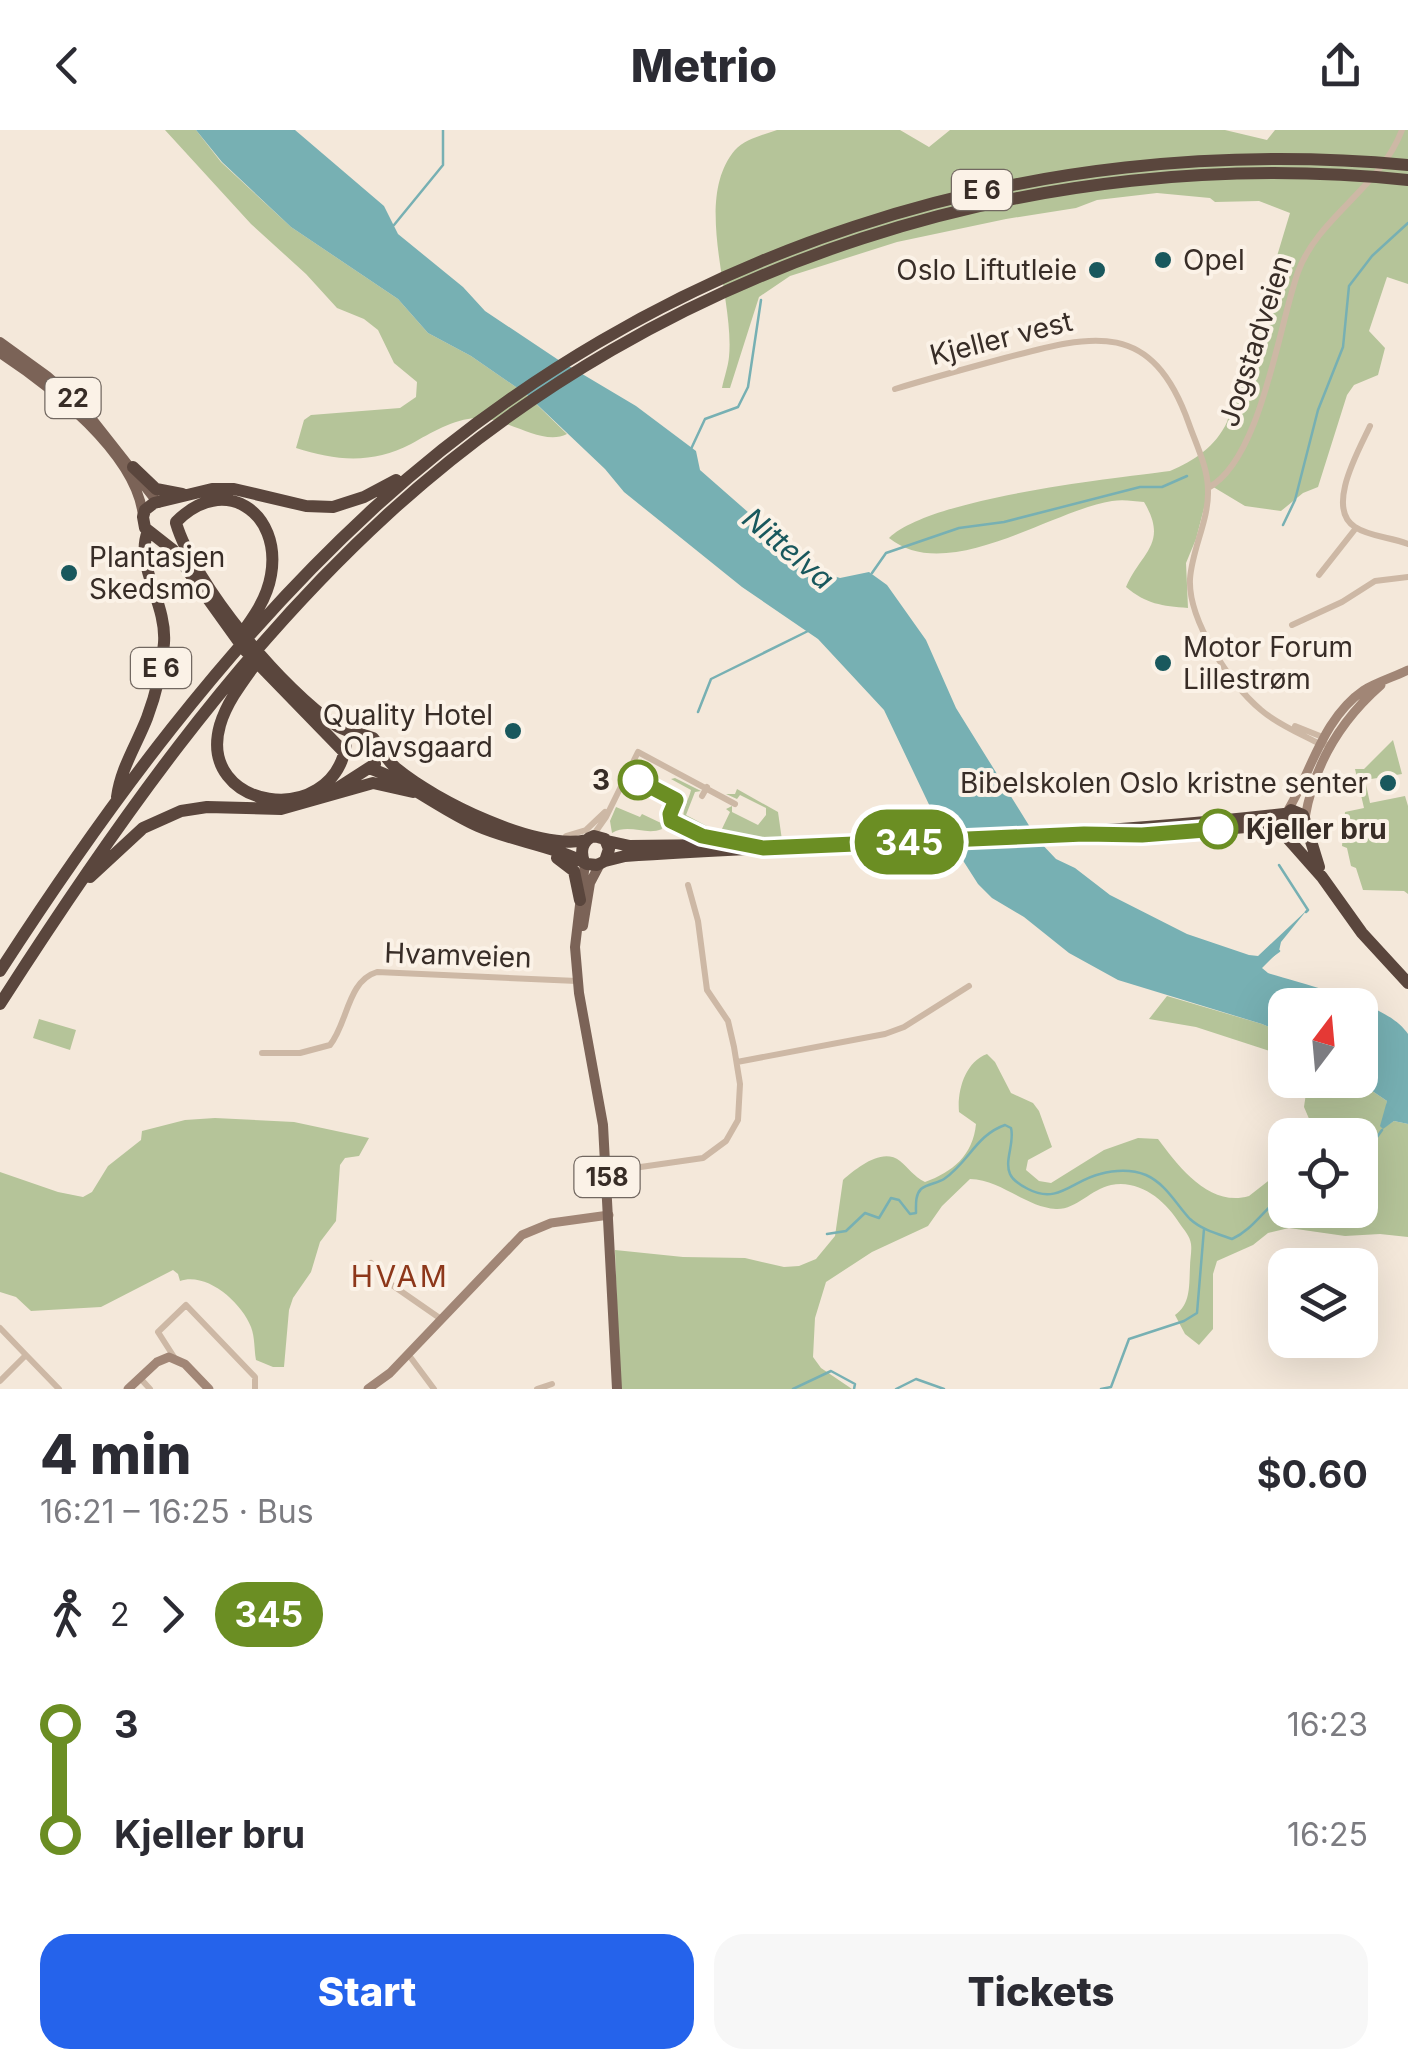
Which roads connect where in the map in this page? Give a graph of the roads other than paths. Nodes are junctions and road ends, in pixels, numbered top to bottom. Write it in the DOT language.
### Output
graph roads {
  1 [pos="1402,130"];
  2 [pos="1408,166"];
  3 [pos="1408,180"];
  4 [pos="628,332"];
  5 [pos="0,342"];
  6 [pos="0,352"];
  7 [pos="895,389"];
  8 [pos="488,424"];
  9 [pos="1370,426"];
  10 [pos="432,458"];
  11 [pos="133,468"];
  12 [pos="1208,488"];
  13 [pos="194,494"];
  14 [pos="160,503"];
  15 [pos="142,517"];
  16 [pos="176,523"];
  17 [pos="1356,528"];
  18 [pos="151,533"];
  19 [pos="1408,544"];
  20 [pos="1319,575"];
  21 [pos="1408,577"];
  22 [pos="307,595"];
  23 [pos="220,612"];
  24 [pos="1292,625"];
  25 [pos="1408,670"];
  26 [pos="218,671"];
  27 [pos="282,683"];
  28 [pos="328,719"];
  29 [pos="359,735"];
  30 [pos="1325,742"];
  31 [pos="380,750"];
  32 [pos="345,754"];
  33 [pos="366,769"];
  34 [pos="707,788"];
  35 [pos="429,789"];
  36 [pos="414,792"];
  37 [pos="702,796"];
  38 [pos="116,800"];
  39 [pos="313,801"];
  40 [pos="728,803"];
  41 [pos="610,808"];
  42 [pos="1286,812"];
  43 [pos="606,817"];
  44 [pos="1305,823"];
  45 [pos="1084,834"];
  46 [pos="1286,834"];
  47 [pos="597,839"];
  48 [pos="538,842"];
  49 [pos="763,848"];
  50 [pos="584,862"];
  51 [pos="603,862"];
  52 [pos="1322,877"];
  53 [pos="688,886"];
  54 [pos="68,899"];
  55 [pos="580,900"];
  56 [pos="1352,918"];
  57 [pos="576,966"];
  58 [pos="0,970"];
  59 [pos="1408,971"];
  60 [pos="578,981"];
  61 [pos="1408,983"];
  62 [pos="969,986"];
  63 [pos="0,1004"];
  64 [pos="262,1053"];
  65 [pos="737,1062"];
  66 [pos="606,1167"];
  67 [pos="609,1219"];
  68 [pos="371,1263"];
  69 [pos="441,1318"];
  70 [pos="0,1328"];
  71 [pos="407,1354"];
  72 [pos="26,1355"];
  73 [pos="174,1358"];
  74 [pos="140,1378"];
  75 [pos="0,1381"];
  76 [pos="552,1384"];
  77 [pos="59,1389"];
  78 [pos="128,1389"];
  79 [pos="150,1389"];
  80 [pos="209,1389"];
  81 [pos="255,1389"];
  82 [pos="368,1389"];
  83 [pos="434,1389"];
  84 [pos="536,1389"];
  85 [pos="617,1389"];
  1 -- 12 [label="street, Jogstadveien"];
  2 -- 4 [label="highway, E 6"];
  3 -- 4 [label="highway, E 6"];
  4 -- 8 [label="highway, E 6"];
  5 -- 11 [label="main road, 22"];
  6 -- 15 [label="main road, 22"];
  7 -- 12 [label="street, Kjeller vest"];
  8 -- 10 [label="highway, E 6"];
  8 -- 22 [label="highway, E 6"];
  9 -- 17 [label="street"];
  10 -- 13 [label="highway"];
  10 -- 26 [label="highway, E 6"];
  11 -- 13 [label="highway"];
  11 -- 14 [label="main road, 22"];
  12 -- 30 [label="street"];
  13 -- 14 [label="highway"];
  14 -- 15 [label="highway"];
  14 -- 16 [label="highway, 22"];
  15 -- 18 [label="highway, 22"];
  16 -- 18 [label="highway"];
  16 -- 23 [label="highway, 22"];
  16 -- 26 [label="highway"];
  17 -- 19 [label="street"];
  17 -- 20 [label="street"];
  18 -- 23 [label="highway, 22"];
  18 -- 38 [label="highway, E 6"];
  21 -- 24 [label="street"];
  22 -- 32 [label="highway"];
  22 -- 54 [label="highway, E 6"];
  23 -- 27 [label="highway, 22"];
  25 -- 30 [label="street"];
  26 -- 38 [label="highway, E 6"];
  27 -- 28 [label="highway, 22"];
  27 -- 32 [label="highway, 22"];
  28 -- 29 [label="highway, 22"];
  28 -- 35 [label="highway, 22"];
  29 -- 31 [label="highway, 22"];
  29 -- 32 [label="highway"];
  30 -- 42 [label="street"];
  30 -- 44 [label="street"];
  31 -- 33 [label="highway"];
  31 -- 35 [label="highway, 22"];
  32 -- 33 [label="highway, 22"];
  33 -- 36 [label="highway, 22"];
  33 -- 39 [label="highway"];
  34 -- 37 [label="street"];
  34 -- 40 [label="street"];
  34 -- 41 [label="street"];
  35 -- 48 [label="highway, 22"];
  36 -- 39 [label="highway"];
  36 -- 48 [label="highway, 22"];
  38 -- 58 [label="highway, E 6"];
  39 -- 54 [label="highway"];
  41 -- 43 [label="street"];
  41 -- 48 [label="street"];
  42 -- 44 [label="highway, 22"];
  42 -- 45 [label="highway, 22"];
  42 -- 46 [label="highway"];
  43 -- 47 [label="street"];
  43 -- 47 [label="street"];
  44 -- 46 [label="highway"];
  44 -- 52 [label="highway"];
  45 -- 46 [label="highway, 22"];
  45 -- 49 [label="highway, 22"];
  46 -- 52 [label="highway"];
  47 -- 48 [label="highway, 22"];
  47 -- 49 [label="highway, 22"];
  47 -- 50 [label="highway"];
  47 -- 51 [label="highway"];
  48 -- 50 [label="highway, 22"];
  48 -- 55 [label="highway, 22"];
  49 -- 51 [label="highway, 22"];
  50 -- 51 [label="highway, 22"];
  50 -- 55 [label="main road, 158"];
  51 -- 57 [label="main road, 158"];
  52 -- 56 [label="highway"];
  53 -- 65 [label="street"];
  54 -- 63 [label="highway, E 6"];
  55 -- 57 [label="main road, 158"];
  56 -- 59 [label="highway"];
  56 -- 61 [label="highway"];
  57 -- 60 [label="main road, 158"];
  60 -- 64 [label="street, Hvamveien"];
  60 -- 66 [label="main road, 158"];
  62 -- 65 [label="street"];
  65 -- 66 [label="street"];
  66 -- 67 [label="main road, 158"];
  67 -- 69 [label="street"];
  67 -- 85 [label="main road, 158"];
  68 -- 69 [label="street"];
  69 -- 71 [label="street"];
  70 -- 72 [label="street"];
  71 -- 82 [label="street"];
  71 -- 83 [label="street"];
  72 -- 75 [label="street"];
  72 -- 77 [label="street"];
  73 -- 74 [label="street"];
  73 -- 80 [label="street"];
  73 -- 81 [label="street"];
  74 -- 78 [label="street"];
  74 -- 79 [label="street"];
  76 -- 84 [label="street"];
}
